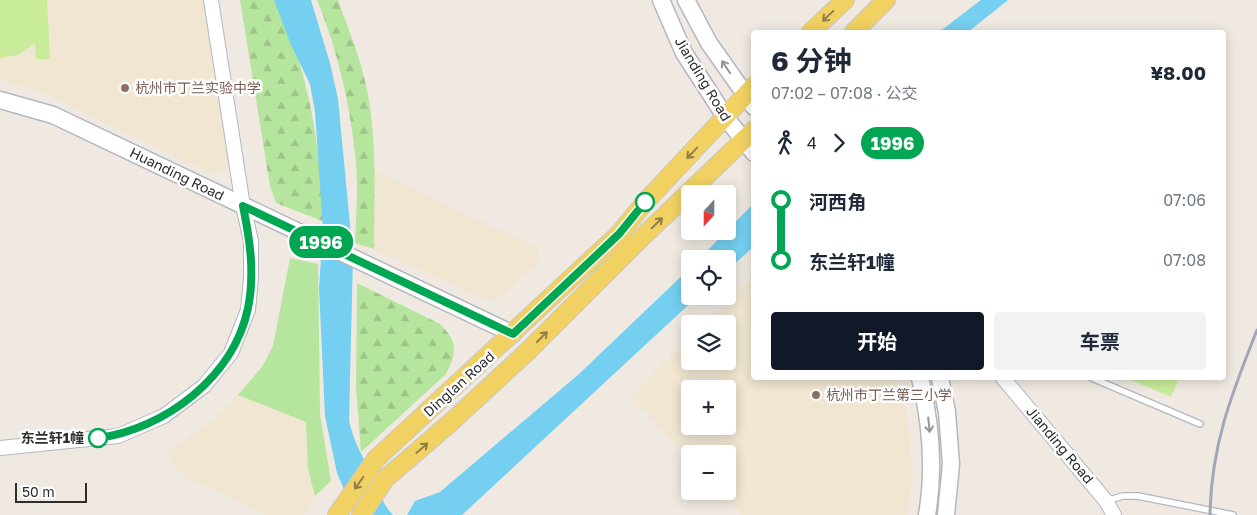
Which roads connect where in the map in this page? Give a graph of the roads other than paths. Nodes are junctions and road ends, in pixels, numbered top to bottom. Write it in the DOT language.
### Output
graph roads {
  1 [pos="211,0"];
  2 [pos="661,0"];
  3 [pos="686,0"];
  4 [pos="846,0"];
  5 [pos="886,0"];
  6 [pos="813,30"];
  7 [pos="856,30"];
  8 [pos="751,96"];
  9 [pos="0,100"];
  10 [pos="726,118"];
  11 [pos="750,141"];
  12 [pos="243,206"];
  13 [pos="513,334"];
  14 [pos="920,380"];
  15 [pos="940,380"];
  16 [pos="1005,380"];
  17 [pos="1097,380"];
  18 [pos="1200,424"];
  19 [pos="0,448"];
  20 [pos="1106,501"];
  21 [pos="340,511"];
  22 [pos="361,515"];
  23 [pos="927,515"];
  24 [pos="946,515"];
  25 [pos="1114,515"];
  26 [pos="1233,515"];
  1 -- 12 [label="street"];
  2 -- 10 [label="main road, Jianding Road"];
  8 -- 3 [label="main road, Jianding Road, one-way"];
  4 -- 6 [label="main road, one-way"];
  5 -- 7 [label="main road"];
  8 -- 10 [label="main road, Dinglan Road"];
  9 -- 12 [label="main road, Huanding Road"];
  10 -- 11 [label="main road, Jianding Road"];
  10 -- 13 [label="main road, Dinglan Road, one-way"];
  22 -- 11 [label="main road, Dinglan Road, one-way"];
  12 -- 13 [label="main road, Huanding Road"];
  12 -- 19 [label="street"];
  13 -- 21 [label="main road, Dinglan Road, one-way"];
  14 -- 23 [label="main road, one-way"];
  15 -- 24 [label="main road"];
  16 -- 20 [label="street, Jianding Road"];
  17 -- 18 [label="lane"];
  20 -- 25 [label="street, Jianding Road"];
  20 -- 26 [label="lane"];
}
